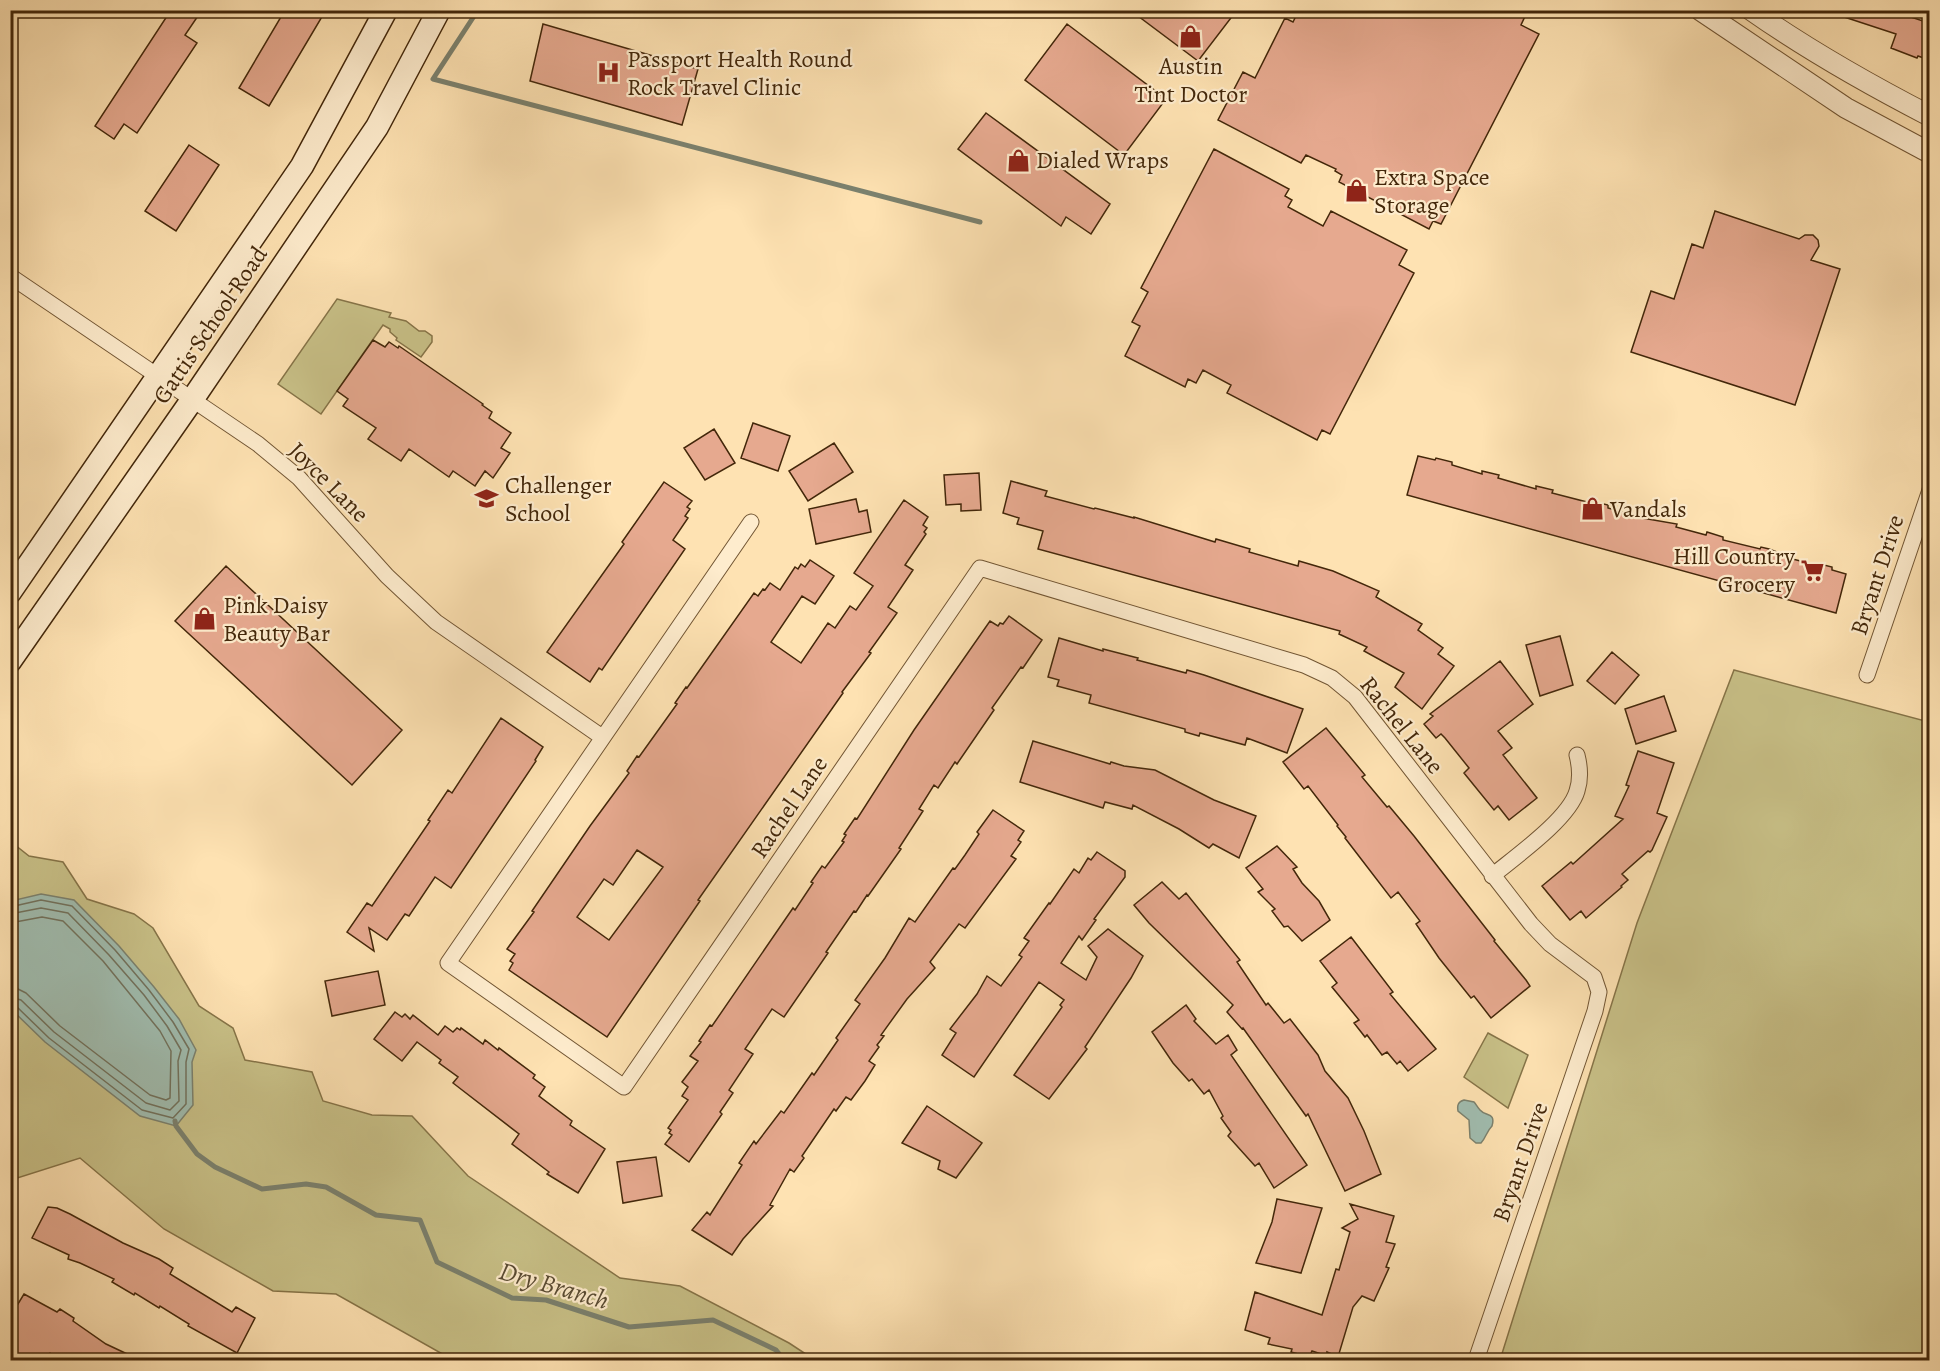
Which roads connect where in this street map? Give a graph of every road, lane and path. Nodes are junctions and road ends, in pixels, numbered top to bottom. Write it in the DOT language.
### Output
graph roads {
  1 [pos="386,10"];
  2 [pos="439,10"];
  3 [pos="1700,10"];
  4 [pos="1751,10"];
  5 [pos="1929,116"];
  6 [pos="1929,153"];
  7 [pos="10,276"];
  8 [pos="157,377"];
  9 [pos="192,400"];
  10 [pos="1929,490"];
  11 [pos="751,522"];
  12 [pos="10,592"];
  13 [pos="10,661"];
  14 [pos="1867,675"];
  15 [pos="602,736"];
  16 [pos="1577,755"];
  17 [pos="1492,876"];
  18 [pos="1594,977"];
  19 [pos="1476,1360"];
  1 -- 8 [label="main road, Gattis School Road"];
  2 -- 9 [label="main road, Gattis School Road"];
  3 -- 6 [label="street"];
  4 -- 5 [label="street"];
  7 -- 8 [label="street, Joyce Lane"];
  8 -- 9 [label="street, Joyce Lane"];
  8 -- 12 [label="main road, Gattis School Road"];
  9 -- 13 [label="main road, Gattis School Road"];
  9 -- 15 [label="street, Joyce Lane"];
  10 -- 14 [label="street, Bryant Drive"];
  11 -- 15 [label="street, Rachel Lane"];
  15 -- 17 [label="street, Rachel Lane"];
  16 -- 17 [label="street"];
  17 -- 18 [label="street, Rachel Lane"];
  18 -- 19 [label="street, Bryant Drive"];
}
